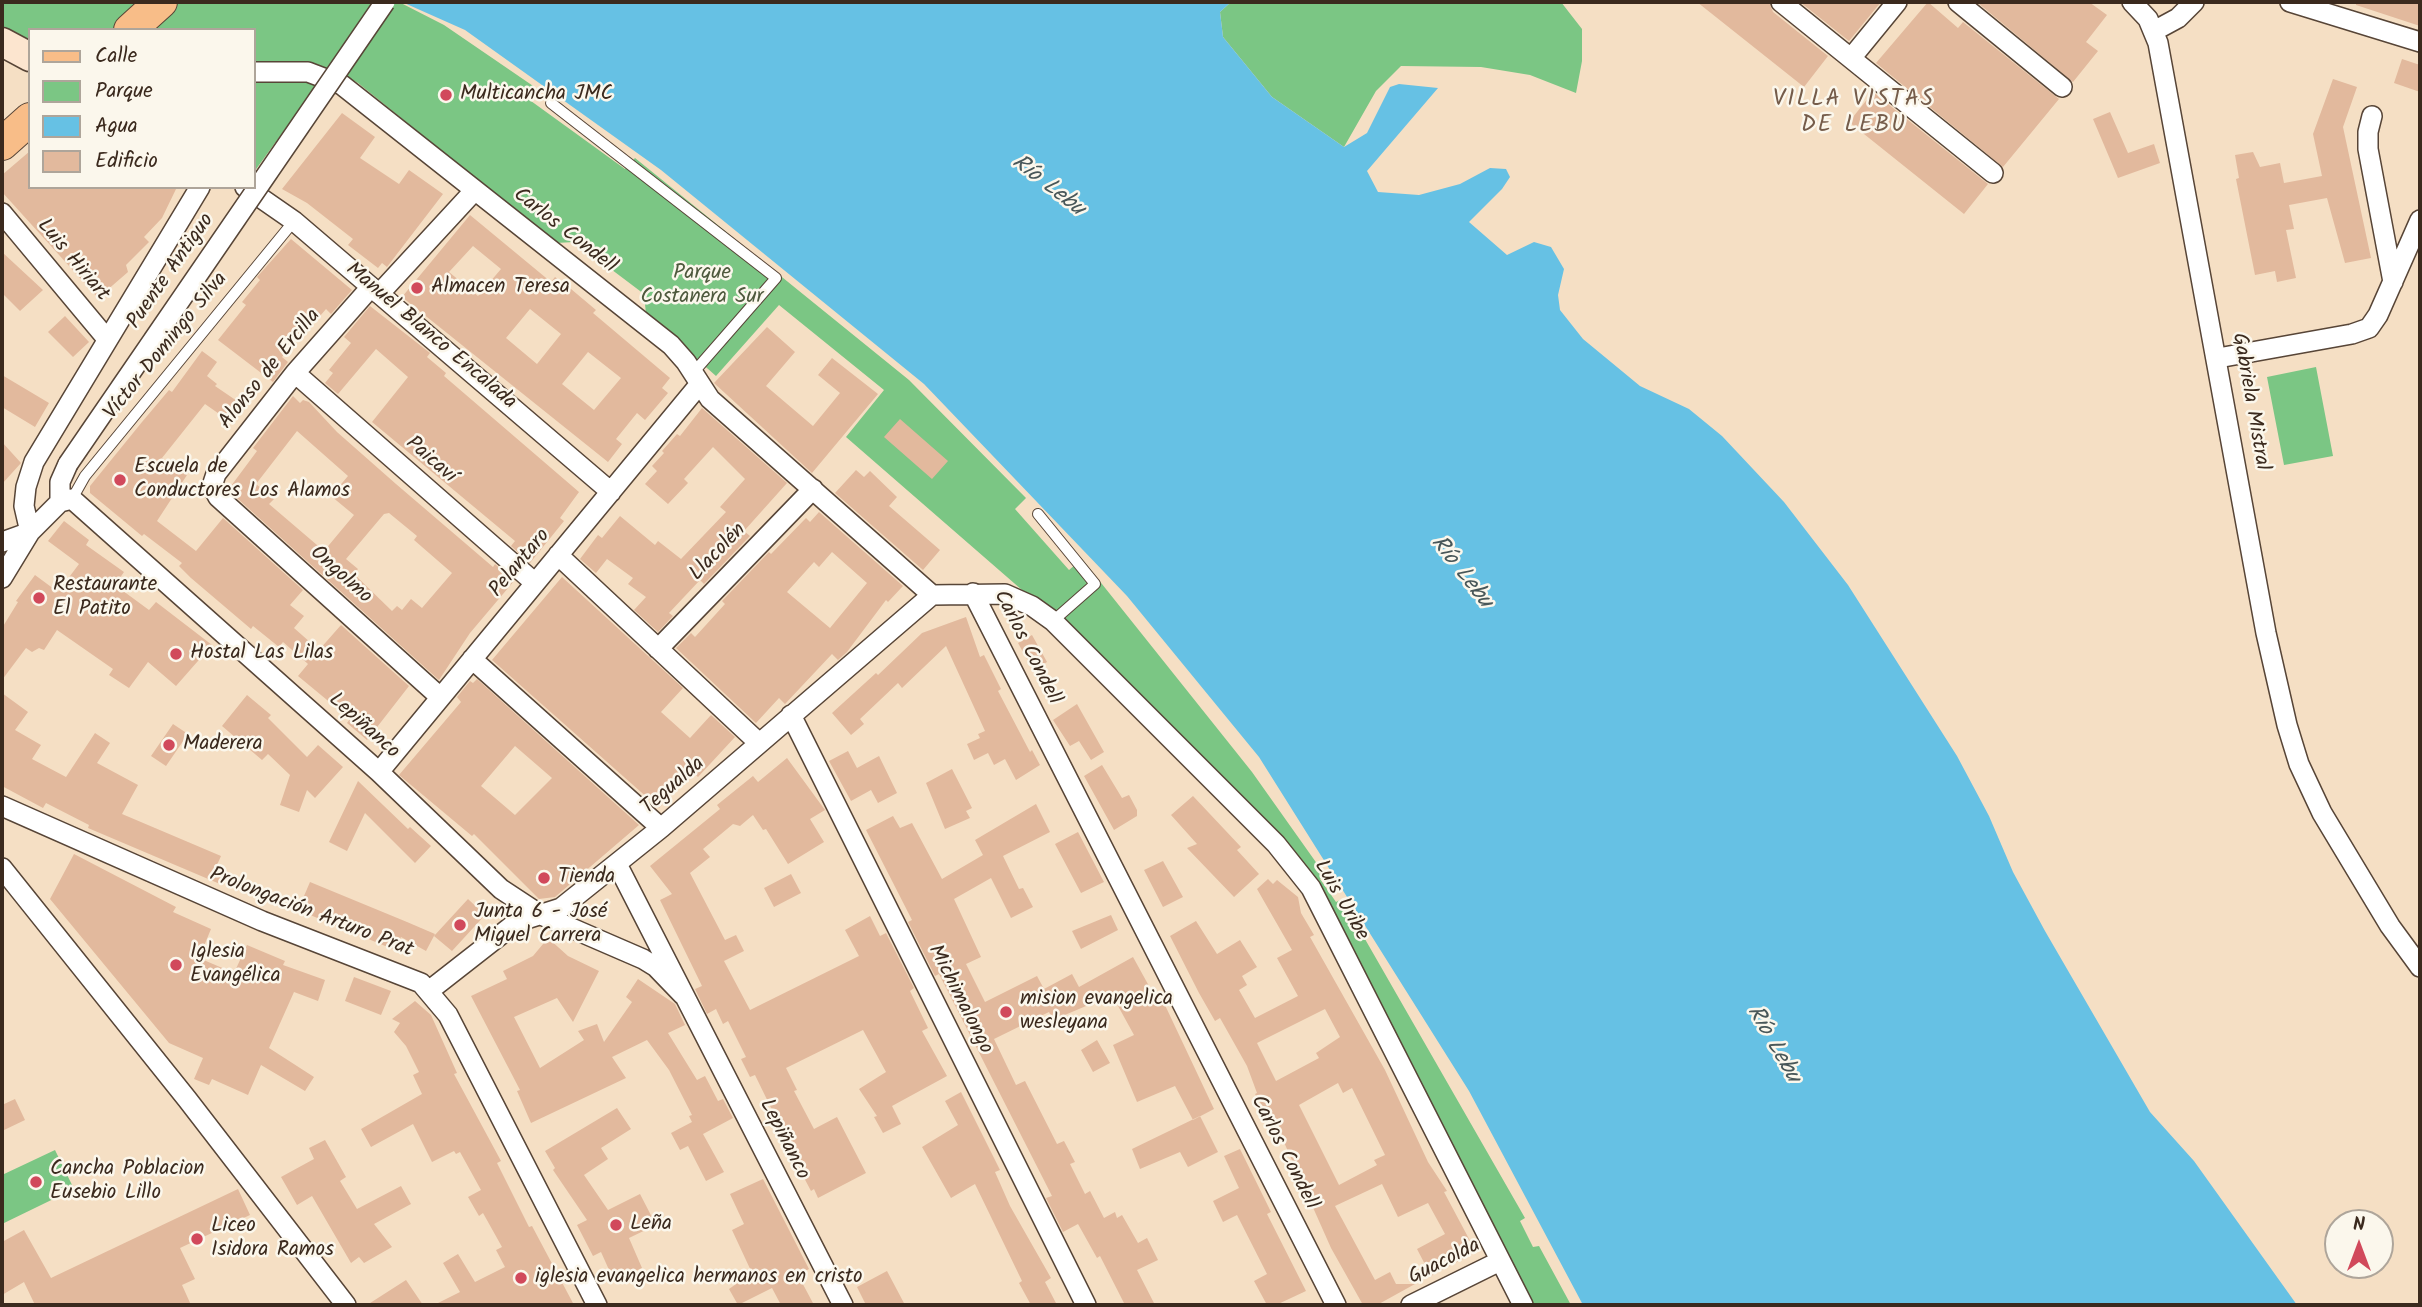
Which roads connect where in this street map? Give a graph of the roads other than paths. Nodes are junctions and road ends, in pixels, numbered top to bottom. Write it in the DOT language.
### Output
graph roads {
  1 [pos="161,2"];
  2 [pos="385,2"];
  3 [pos="1780,2"];
  4 [pos="1897,2"];
  5 [pos="1958,2"];
  6 [pos="2133,2"];
  7 [pos="2194,2"];
  8 [pos="2290,2"];
  9 [pos="132,28"];
  10 [pos="2154,31"];
  11 [pos="2,41"];
  12 [pos="2420,42"];
  13 [pos="28,56"];
  14 [pos="1852,57"];
  15 [pos="256,77"];
  16 [pos="2062,87"];
  17 [pos="551,103"];
  18 [pos="2372,116"];
  19 [pos="28,121"];
  20 [pos="2,144"];
  21 [pos="1993,173"];
  22 [pos="199,189"];
  23 [pos="248,189"];
  24 [pos="475,190"];
  25 [pos="2,213"];
  26 [pos="2420,220"];
  27 [pos="294,221"];
  28 [pos="2393,282"];
  29 [pos="375,290"];
  30 [pos="107,339"];
  31 [pos="2218,358"];
  32 [pos="295,373"];
  33 [pos="696,379"];
  34 [pos="212,486"];
  35 [pos="813,489"];
  36 [pos="611,492"];
  37 [pos="66,501"];
  38 [pos="1038,514"];
  39 [pos="30,532"];
  40 [pos="2,542"];
  41 [pos="558,555"];
  42 [pos="2,578"];
  43 [pos="535,583"];
  44 [pos="973,593"];
  45 [pos="932,595"];
  46 [pos="1053,621"];
  47 [pos="659,649"];
  48 [pos="472,659"];
  49 [pos="440,698"];
  50 [pos="792,715"];
  51 [pos="759,743"];
  52 [pos="379,772"];
  53 [pos="2,806"];
  54 [pos="661,828"];
  55 [pos="617,864"];
  56 [pos="2,868"];
  57 [pos="538,914"];
  58 [pos="2420,967"];
  59 [pos="430,990"];
  60 [pos="683,995"];
  61 [pos="1500,1261"];
  62 [pos="346,1305"];
  63 [pos="597,1305"];
  64 [pos="843,1305"];
  65 [pos="1086,1305"];
  66 [pos="1336,1305"];
  67 [pos="1411,1305"];
  68 [pos="1523,1305"];
  1 -- 9 [label="main road"];
  2 -- 37 [label="street, Puente Antiguo, bridge"];
  3 -- 14 [label="street"];
  4 -- 14 [label="street"];
  5 -- 16 [label="street"];
  6 -- 10 [label="street, Gabriela Mistral"];
  7 -- 10 [label="street"];
  8 -- 12 [label="street"];
  10 -- 31 [label="street, Gabriela Mistral"];
  11 -- 13 [label="main road"];
  14 -- 21 [label="street"];
  15 -- 24 [label="street, Carlos Condell"];
  17 -- 33 [label="lane"];
  18 -- 28 [label="street"];
  19 -- 20 [label="main road"];
  22 -- 30 [label="street"];
  23 -- 27 [label="street, Manuel Blanco Encalada"];
  24 -- 29 [label="street, Alonso de Ercilla"];
  24 -- 33 [label="street, Carlos Condell"];
  25 -- 30 [label="street, Luis Hiriart"];
  26 -- 28 [label="street"];
  27 -- 29 [label="street, Manuel Blanco Encalada"];
  27 -- 37 [label="lane, Víctor Domingo Silva"];
  28 -- 31 [label="street"];
  29 -- 32 [label="street, Alonso de Ercilla"];
  29 -- 36 [label="street, Manuel Blanco Encalada"];
  30 -- 39 [label="street"];
  31 -- 58 [label="street, Gabriela Mistral"];
  32 -- 34 [label="street, Alonso de Ercilla"];
  32 -- 43 [label="street, Paicaví"];
  33 -- 35 [label="street, Carlos Condell"];
  33 -- 36 [label="street, Pelantaro"];
  34 -- 49 [label="street, Ongolmo"];
  35 -- 45 [label="street, Carlos Condell"];
  35 -- 47 [label="street, Llacolén"];
  36 -- 41 [label="street, Pelantaro"];
  37 -- 39 [label="street"];
  37 -- 52 [label="street, Lepiñanco"];
  38 -- 46 [label="lane"];
  39 -- 40 [label="street"];
  39 -- 42 [label="street"];
  41 -- 43 [label="street, Pelantaro"];
  41 -- 47 [label="street"];
  43 -- 48 [label="street, Pelantaro"];
  44 -- 45 [label="street, Carlos Condell"];
  44 -- 46 [label="street, Luis Uribe"];
  44 -- 66 [label="street, Carlos Condell"];
  45 -- 50 [label="street, Tegualda"];
  46 -- 61 [label="street, Luis Uribe"];
  47 -- 51 [label="street"];
  48 -- 49 [label="street, Pelantaro"];
  48 -- 54 [label="street"];
  49 -- 52 [label="street, Pelantaro"];
  50 -- 51 [label="street, Tegualda"];
  50 -- 65 [label="street, Michimalongo"];
  51 -- 54 [label="street, Tegualda"];
  52 -- 57 [label="street, Lepiñanco"];
  53 -- 59 [label="street, Prolongación Arturo Prat"];
  54 -- 55 [label="street, Tegualda"];
  55 -- 57 [label="street, Tegualda"];
  55 -- 60 [label="street, Lepiñanco"];
  56 -- 62 [label="street"];
  57 -- 59 [label="street, Tegualda"];
  57 -- 60 [label="street, Lepiñanco"];
  59 -- 63 [label="street, Prolongación Arturo Prat"];
  60 -- 64 [label="street, Lepiñanco"];
  61 -- 67 [label="street, Guacolda"];
  61 -- 68 [label="street, Luis Uribe"];
}
